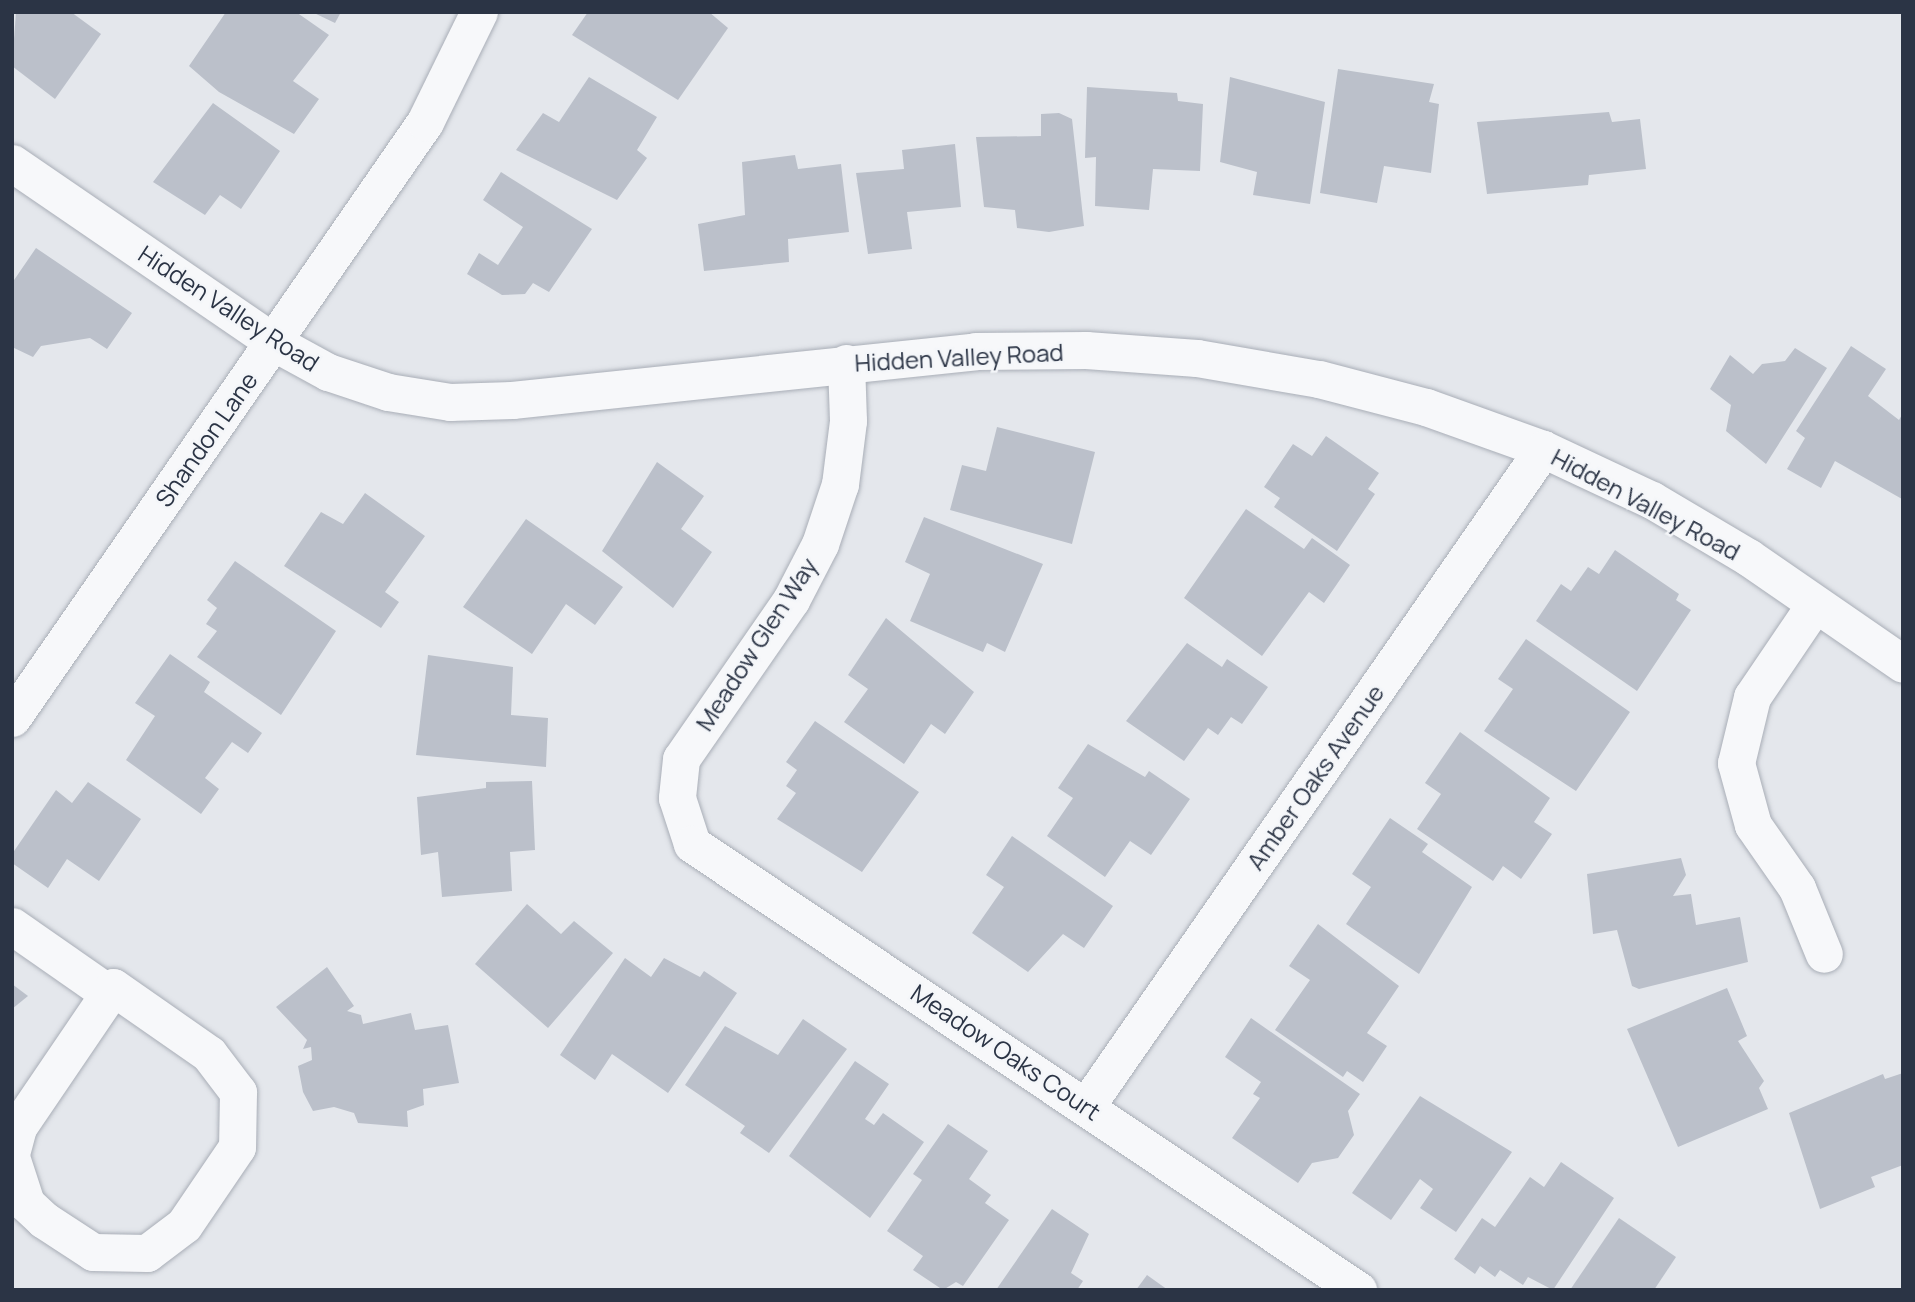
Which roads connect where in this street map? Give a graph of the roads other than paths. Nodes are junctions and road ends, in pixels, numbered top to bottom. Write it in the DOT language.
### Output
graph roads {
  1 [pos="480,12"];
  2 [pos="12,163"];
  3 [pos="273,342"];
  4 [pos="846,363"];
  5 [pos="1543,449"];
  6 [pos="1815,604"];
  7 [pos="1903,664"];
  8 [pos="12,718"];
  9 [pos="677,798"];
  10 [pos="12,926"];
  11 [pos="1824,954"];
  12 [pos="108,993"];
  13 [pos="1087,1105"];
  14 [pos="12,1150"];
  15 [pos="12,1160"];
  16 [pos="1358,1290"];
  1 -- 3 [label="street, Shandon Lane"];
  2 -- 3 [label="street, Hidden Valley Road"];
  3 -- 4 [label="street, Hidden Valley Road"];
  3 -- 8 [label="street, Shandon Lane"];
  4 -- 5 [label="street, Hidden Valley Road"];
  4 -- 9 [label="street, Meadow Glen Way"];
  5 -- 6 [label="street, Hidden Valley Road"];
  5 -- 13 [label="street, Amber Oaks Avenue"];
  6 -- 7 [label="street, Hidden Valley Road"];
  6 -- 11 [label="street"];
  9 -- 13 [label="street, Meadow Oaks Court"];
  10 -- 12 [label="street"];
  12 -- 14 [label="street"];
  12 -- 15 [label="street"];
  13 -- 16 [label="street, Meadow Oaks Court"];
}
